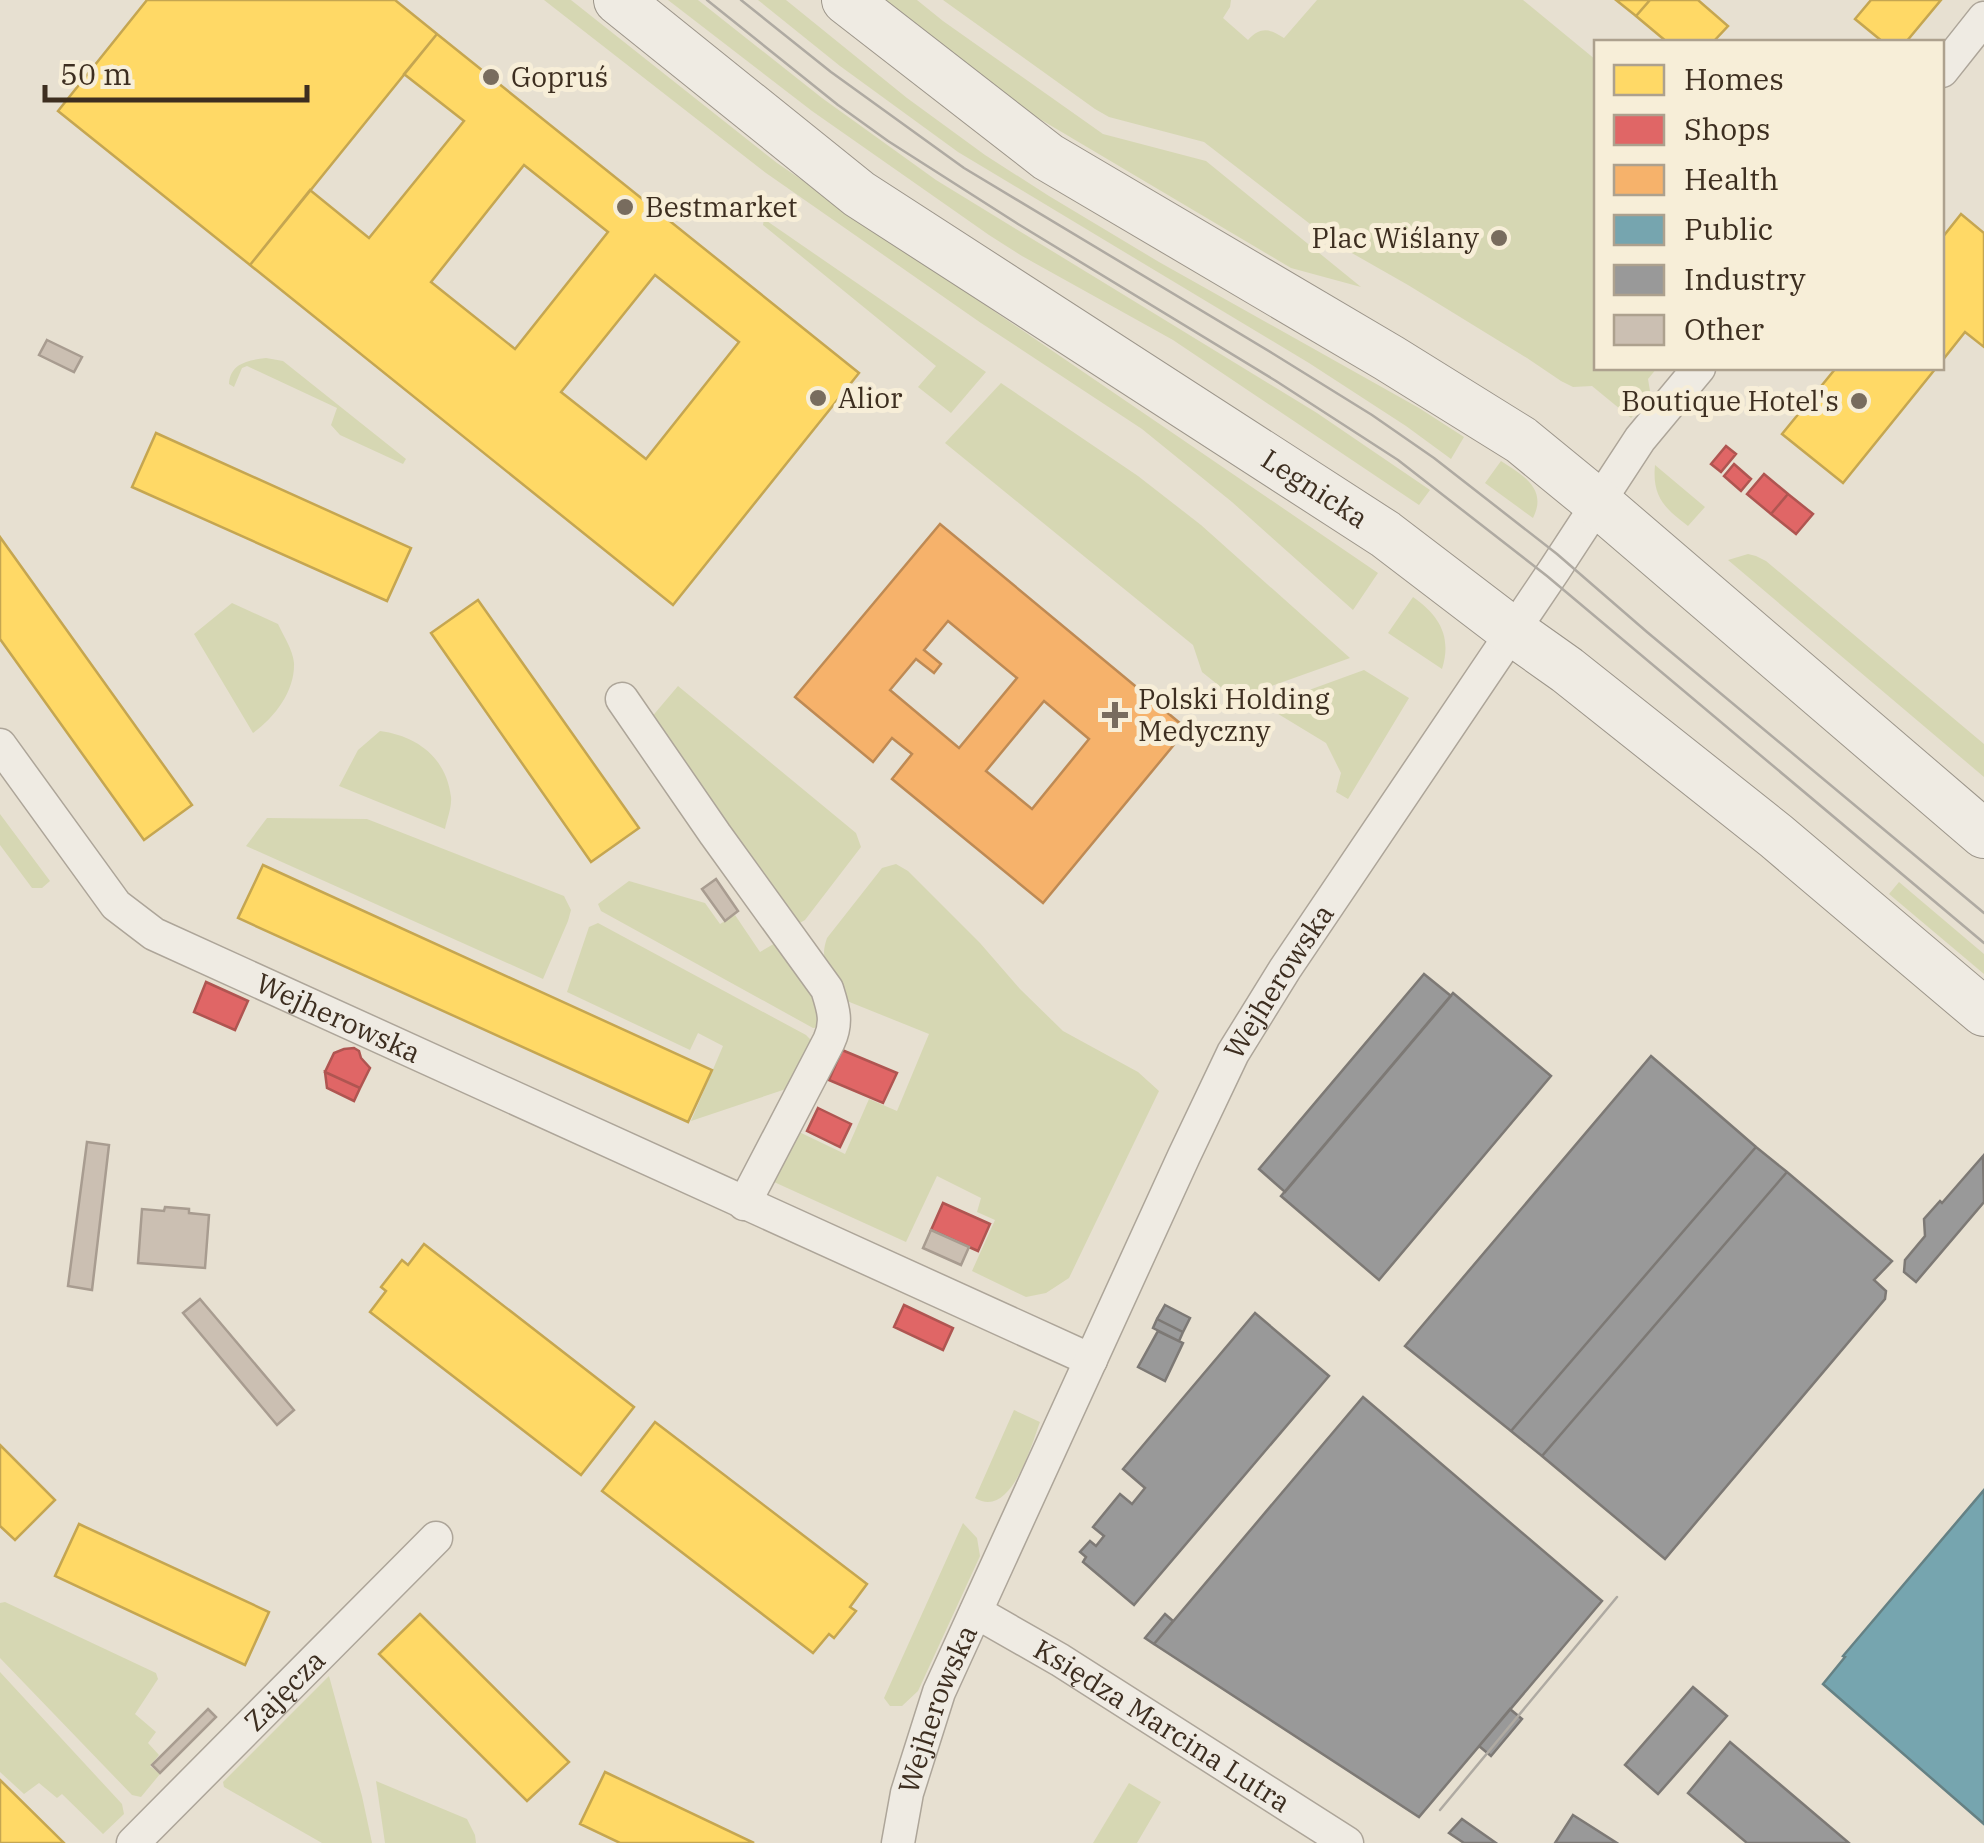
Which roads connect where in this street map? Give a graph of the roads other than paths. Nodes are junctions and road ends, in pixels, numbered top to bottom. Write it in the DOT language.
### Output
graph roads {
  1 [pos="618,0"];
  2 [pos="846,0"];
  3 [pos="1984,18"];
  4 [pos="1944,68"];
  5 [pos="1697,370"];
  6 [pos="1598,502"];
  7 [pos="1512,632"];
  8 [pos="622,699"];
  9 [pos="0,744"];
  10 [pos="1984,834"];
  11 [pos="1984,1012"];
  12 [pos="744,1204"];
  13 [pos="1091,1360"];
  14 [pos="436,1538"];
  15 [pos="976,1612"];
  16 [pos="133,1843"];
  17 [pos="898,1843"];
  18 [pos="1347,1843"];
  1 -- 7 [label="main road, Legnicka"];
  2 -- 6 [label="main road"];
  3 -- 4 [label="street"];
  5 -- 6 [label="street, Wejherowska"];
  6 -- 7 [label="street, Wejherowska"];
  6 -- 10 [label="main road"];
  7 -- 11 [label="main road, Legnicka"];
  7 -- 13 [label="street, Wejherowska"];
  8 -- 12 [label="street"];
  9 -- 12 [label="street, Wejherowska"];
  12 -- 13 [label="street, Wejherowska"];
  13 -- 15 [label="street, Wejherowska"];
  14 -- 16 [label="street, Zajęcza"];
  15 -- 17 [label="street, Wejherowska"];
  15 -- 18 [label="street, Księdza Marcina Lutra"];
}
